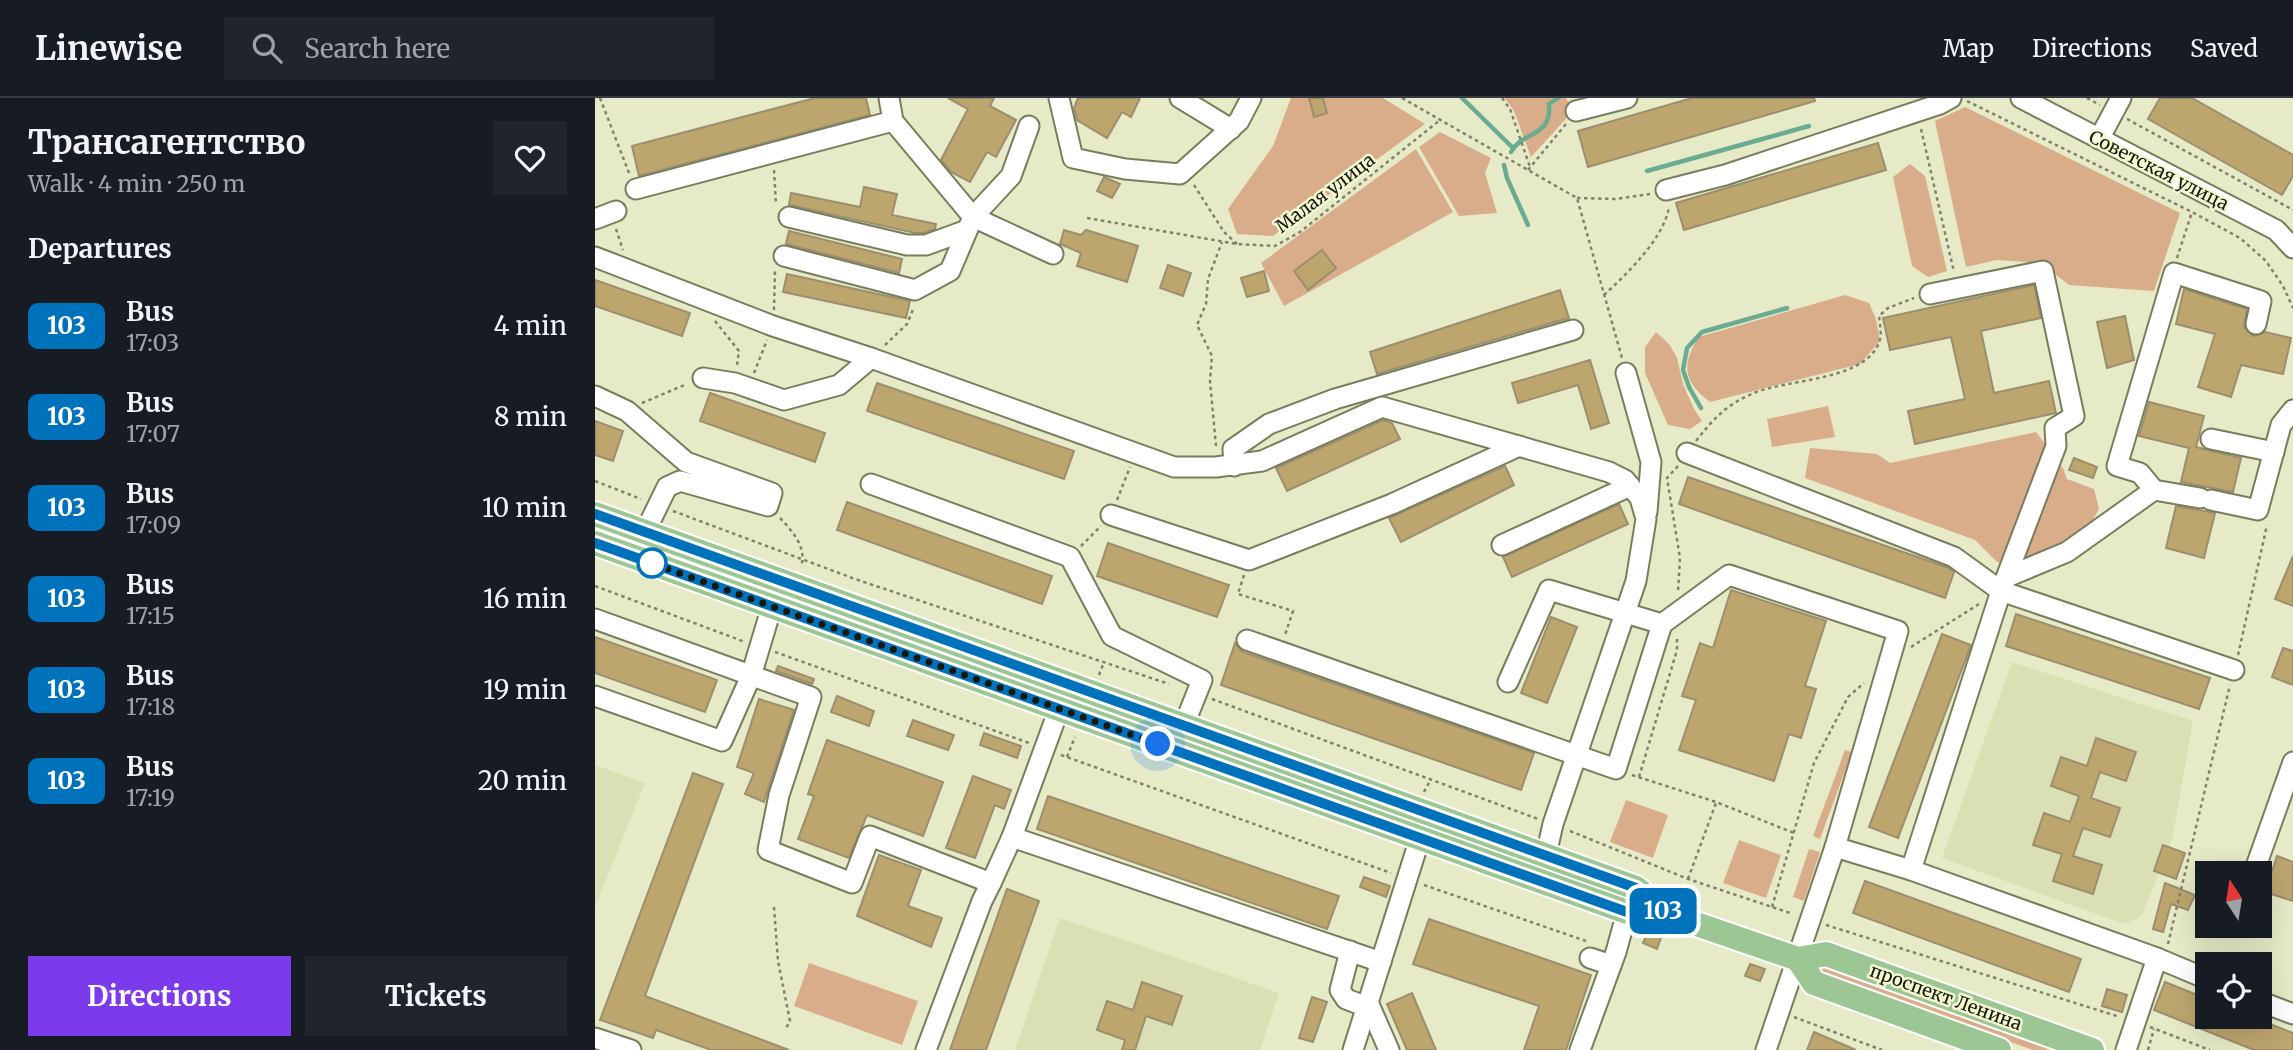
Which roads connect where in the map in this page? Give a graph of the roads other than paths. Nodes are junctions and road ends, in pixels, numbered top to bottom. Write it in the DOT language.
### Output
graph roads {
  1 [pos="889,98"];
  2 [pos="1059,98"];
  3 [pos="1180,98"];
  4 [pos="1251,98"];
  5 [pos="1627,98"];
  6 [pos="1951,98"];
  7 [pos="2021,98"];
  8 [pos="2117,105"];
  9 [pos="1576,111"];
  10 [pos="893,121"];
  11 [pos="1029,126"];
  12 [pos="1231,129"];
  13 [pos="2099,139"];
  14 [pos="636,188"];
  15 [pos="1666,190"];
  16 [pos="782,215"];
  17 [pos="970,224"];
  18 [pos="2292,243"];
  19 [pos="1053,254"];
  20 [pos="595,257"];
  21 [pos="780,261"];
  22 [pos="1930,293"];
  23 [pos="2256,324"];
  24 [pos="1573,330"];
  25 [pos="871,358"];
  26 [pos="1626,373"];
  27 [pos="703,378"];
  28 [pos="595,396"];
  29 [pos="2293,410"];
  30 [pos="2211,439"];
  31 [pos="1519,446"];
  32 [pos="2274,452"];
  33 [pos="1687,453"];
  34 [pos="1225,466"];
  35 [pos="871,484"];
  36 [pos="1630,486"];
  37 [pos="2154,490"];
  38 [pos="595,514"];
  39 [pos="1111,515"];
  40 [pos="1646,519"];
  41 [pos="645,532"];
  42 [pos="595,543"];
  43 [pos="1502,545"];
  44 [pos="2004,584"];
  45 [pos="772,606"];
  46 [pos="1625,612"];
  47 [pos="595,619"];
  48 [pos="1670,619"];
  49 [pos="1247,640"];
  50 [pos="2234,670"];
  51 [pos="751,676"];
  52 [pos="1508,682"];
  53 [pos="595,696"];
  54 [pos="1059,709"];
  55 [pos="1184,725"];
  56 [pos="1577,757"];
  57 [pos="2293,762"];
  58 [pos="1012,837"];
  59 [pos="1420,838"];
  60 [pos="1835,847"];
  61 [pos="1546,855"];
  62 [pos="2258,861"];
  63 [pos="1911,870"];
  64 [pos="991,883"];
  65 [pos="1627,912"];
  66 [pos="1667,914"];
  67 [pos="1350,951"];
  68 [pos="1591,958"];
  69 [pos="1798,959"];
  70 [pos="2160,960"];
  71 [pos="1381,962"];
  72 [pos="1611,966"];
  73 [pos="2195,974"];
  74 [pos="1367,1004"];
  75 [pos="2272,1006"];
  76 [pos="2293,1014"];
  77 [pos="595,1038"];
  78 [pos="631,1050"];
  79 [pos="926,1050"];
  80 [pos="1353,1050"];
  81 [pos="1389,1050"];
  82 [pos="1580,1050"];
  83 [pos="1766,1050"];
  84 [pos="1999,1050"];
  85 [pos="2092,1050"];
  86 [pos="2126,1050"];
  1 -- 10 [label="street"];
  2 -- 12 [label="street"];
  3 -- 12 [label="street"];
  4 -- 12 [label="street"];
  5 -- 9 [label="street"];
  6 -- 15 [label="street"];
  7 -- 13 [label="street, Советская улица"];
  8 -- 13 [label="street"];
  10 -- 14 [label="street"];
  10 -- 17 [label="street"];
  11 -- 17 [label="street"];
  13 -- 18 [label="street, Советская улица"];
  16 -- 17 [label="street"];
  17 -- 19 [label="street"];
  17 -- 21 [label="street"];
  20 -- 25 [label="street"];
  22 -- 44 [label="street"];
  23 -- 37 [label="street"];
  24 -- 34 [label="street"];
  25 -- 27 [label="street"];
  25 -- 34 [label="street"];
  26 -- 40 [label="street"];
  28 -- 41 [label="street"];
  29 -- 32 [label="street"];
  30 -- 32 [label="street"];
  31 -- 34 [label="street"];
  31 -- 36 [label="street"];
  31 -- 39 [label="street"];
  32 -- 37 [label="street"];
  33 -- 44 [label="street"];
  35 -- 55 [label="street"];
  36 -- 40 [label="street"];
  36 -- 43 [label="street"];
  37 -- 44 [label="street"];
  38 -- 41 [label="main road, проспект Ленина"];
  40 -- 46 [label="street"];
  41 -- 55 [label="main road, проспект Ленина"];
  42 -- 45 [label="main road, проспект Ленина"];
  44 -- 50 [label="street"];
  44 -- 63 [label="street"];
  45 -- 51 [label="street"];
  45 -- 54 [label="main road, проспект Ленина"];
  46 -- 48 [label="street"];
  46 -- 52 [label="street"];
  46 -- 56 [label="street"];
  47 -- 51 [label="street"];
  48 -- 56 [label="street"];
  48 -- 60 [label="street"];
  49 -- 56 [label="street"];
  51 -- 53 [label="street"];
  51 -- 64 [label="street"];
  54 -- 58 [label="street"];
  54 -- 59 [label="main road, проспект Ленина"];
  55 -- 61 [label="main road, проспект Ленина"];
  56 -- 61 [label="street"];
  57 -- 62 [label="street"];
  58 -- 64 [label="street"];
  58 -- 67 [label="street"];
  59 -- 65 [label="main road, проспект Ленина"];
  59 -- 71 [label="street"];
  60 -- 63 [label="street"];
  60 -- 69 [label="street"];
  61 -- 66 [label="main road, проспект Ленина"];
  63 -- 70 [label="street"];
  64 -- 79 [label="street"];
  65 -- 66 [label="main road, проспект Ленина"];
  65 -- 72 [label="street"];
  66 -- 69 [label="main road, проспект Ленина"];
  67 -- 71 [label="street"];
  67 -- 74 [label="street"];
  68 -- 72 [label="street"];
  69 -- 83 [label="street"];
  69 -- 84 [label="main road, проспект Ленина"];
  69 -- 85 [label="main road, проспект Ленина"];
  70 -- 73 [label="street"];
  70 -- 86 [label="street"];
  71 -- 74 [label="street"];
  72 -- 82 [label="street"];
  74 -- 80 [label="street"];
  74 -- 81 [label="street"];
  75 -- 76 [label="street"];
  77 -- 78 [label="street"];
}
